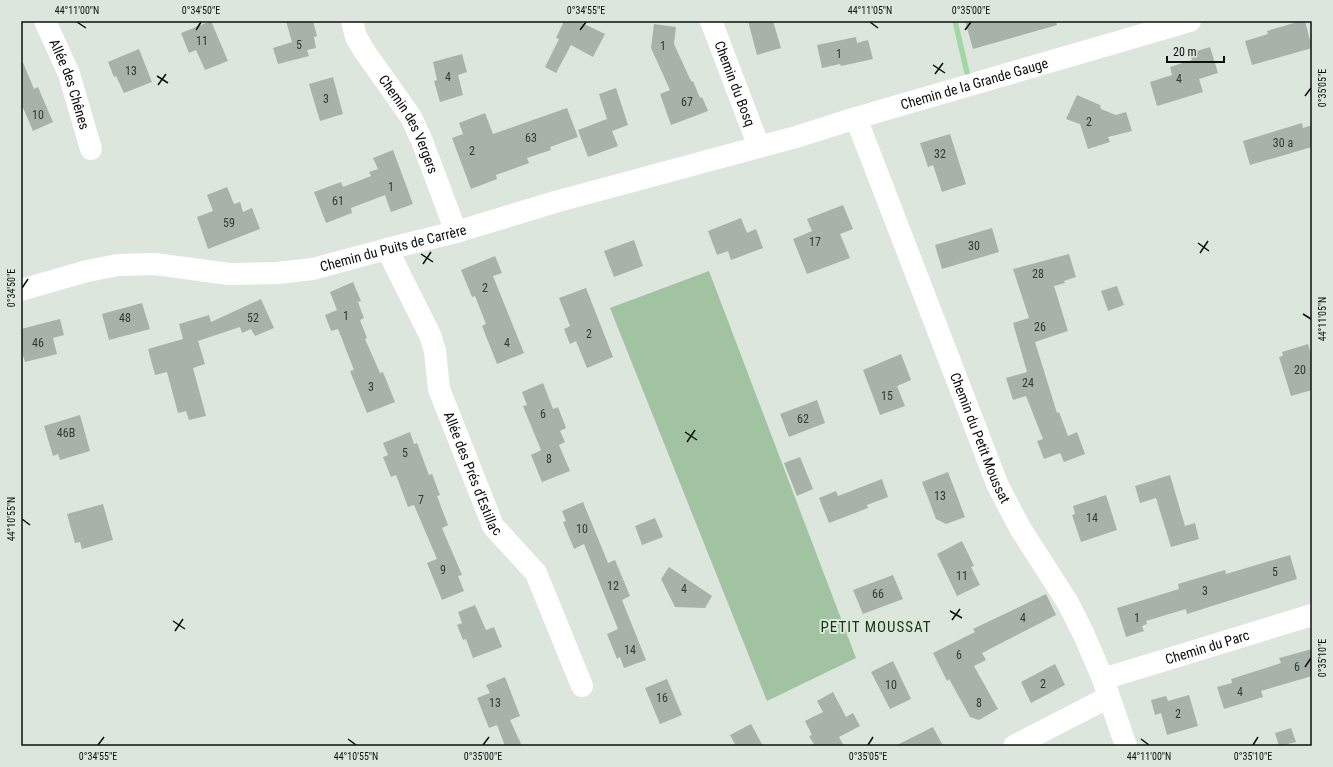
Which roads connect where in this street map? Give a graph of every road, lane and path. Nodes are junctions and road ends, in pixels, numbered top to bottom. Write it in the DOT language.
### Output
graph roads {
  1 [pos="45,21"];
  2 [pos="352,21"];
  3 [pos="710,21"];
  4 [pos="1190,21"];
  5 [pos="856,118"];
  6 [pos="759,147"];
  7 [pos="91,149"];
  8 [pos="456,232"];
  9 [pos="387,249"];
  10 [pos="21,290"];
  11 [pos="1312,615"];
  12 [pos="582,686"];
  13 [pos="1106,688"];
  14 [pos="1014,746"];
  15 [pos="1126,746"];
  1 -- 7 [label="street, Allée des Chênes"];
  2 -- 8 [label="street, Chemin des Vergers"];
  3 -- 6 [label="street, Chemin du Bosq"];
  4 -- 5 [label="street, Chemin de la Grande Gauge"];
  5 -- 6 [label="street, Chemin de la Grande Gauge"];
  5 -- 13 [label="street, Chemin du Petit Moussat"];
  6 -- 8 [label="street, Chemin du Puits de Carrère"];
  8 -- 9 [label="street, Chemin du Puits de Carrère"];
  9 -- 10 [label="street, Chemin du Puits de Carrère"];
  9 -- 12 [label="street, Allée des Prés d'Estillac"];
  11 -- 13 [label="street, Chemin du Parc"];
  13 -- 14 [label="street, Chemin du Parc"];
  13 -- 15 [label="street, Chemin du Petit Moussat"];
}
